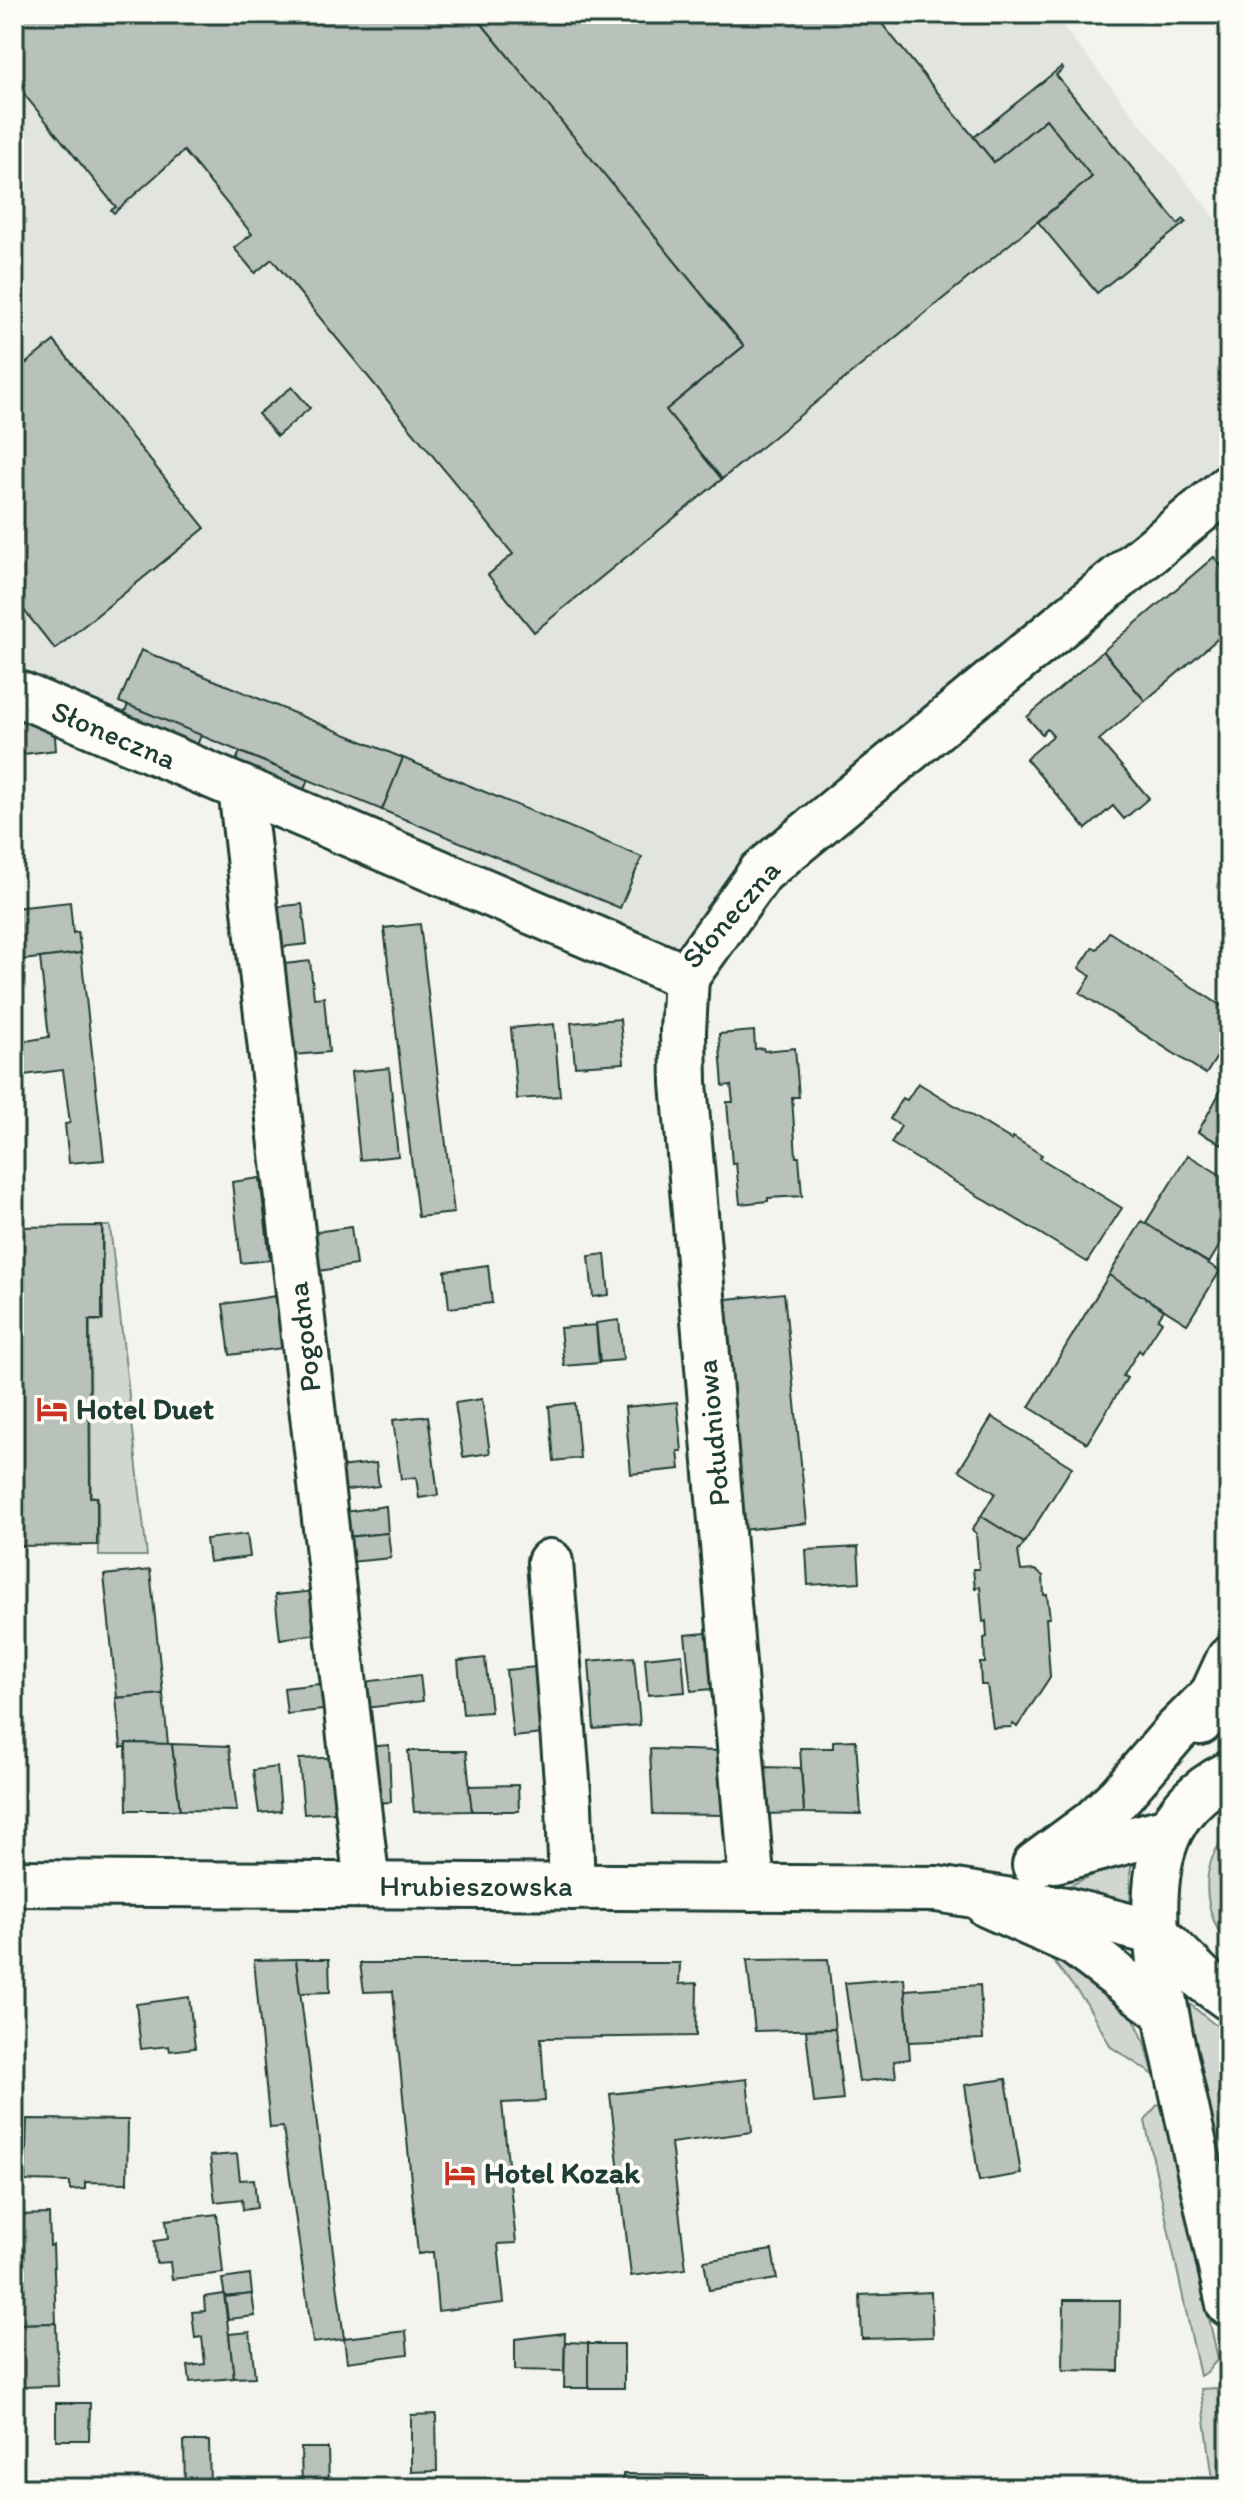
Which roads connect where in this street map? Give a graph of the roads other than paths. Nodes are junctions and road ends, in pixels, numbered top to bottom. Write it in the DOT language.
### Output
graph roads {
  1 [pos="1229,487"];
  2 [pos="14,692"];
  3 [pos="241,788"];
  4 [pos="686,977"];
  5 [pos="550,1562"];
  6 [pos="1221,1677"];
  7 [pos="1229,1774"];
  8 [pos="1168,1830"];
  9 [pos="1035,1865"];
  10 [pos="14,1883"];
  11 [pos="367,1885"];
  12 [pos="572,1887"];
  13 [pos="752,1888"];
  14 [pos="952,1892"];
  15 [pos="1156,1933"];
  16 [pos="1229,1998"];
  17 [pos="1165,2012"];
  18 [pos="1229,2304"];
  1 -- 4 [label="street, Słoneczna"];
  2 -- 3 [label="street, Słoneczna"];
  3 -- 4 [label="street, Słoneczna"];
  3 -- 11 [label="street, Pogodna"];
  4 -- 13 [label="street, Południowa"];
  5 -- 12 [label="street"];
  6 -- 8 [label="street"];
  6 -- 9 [label="street"];
  7 -- 8 [label="street"];
  8 -- 9 [label="street"];
  8 -- 15 [label="street"];
  9 -- 14 [label="street"];
  10 -- 11 [label="street, Hrubieszowska"];
  11 -- 12 [label="street, Hrubieszowska"];
  12 -- 13 [label="street, Hrubieszowska"];
  13 -- 14 [label="street, Hrubieszowska"];
  14 -- 15 [label="street"];
  14 -- 17 [label="street"];
  15 -- 16 [label="street"];
  15 -- 17 [label="street"];
  17 -- 18 [label="street"];
}
